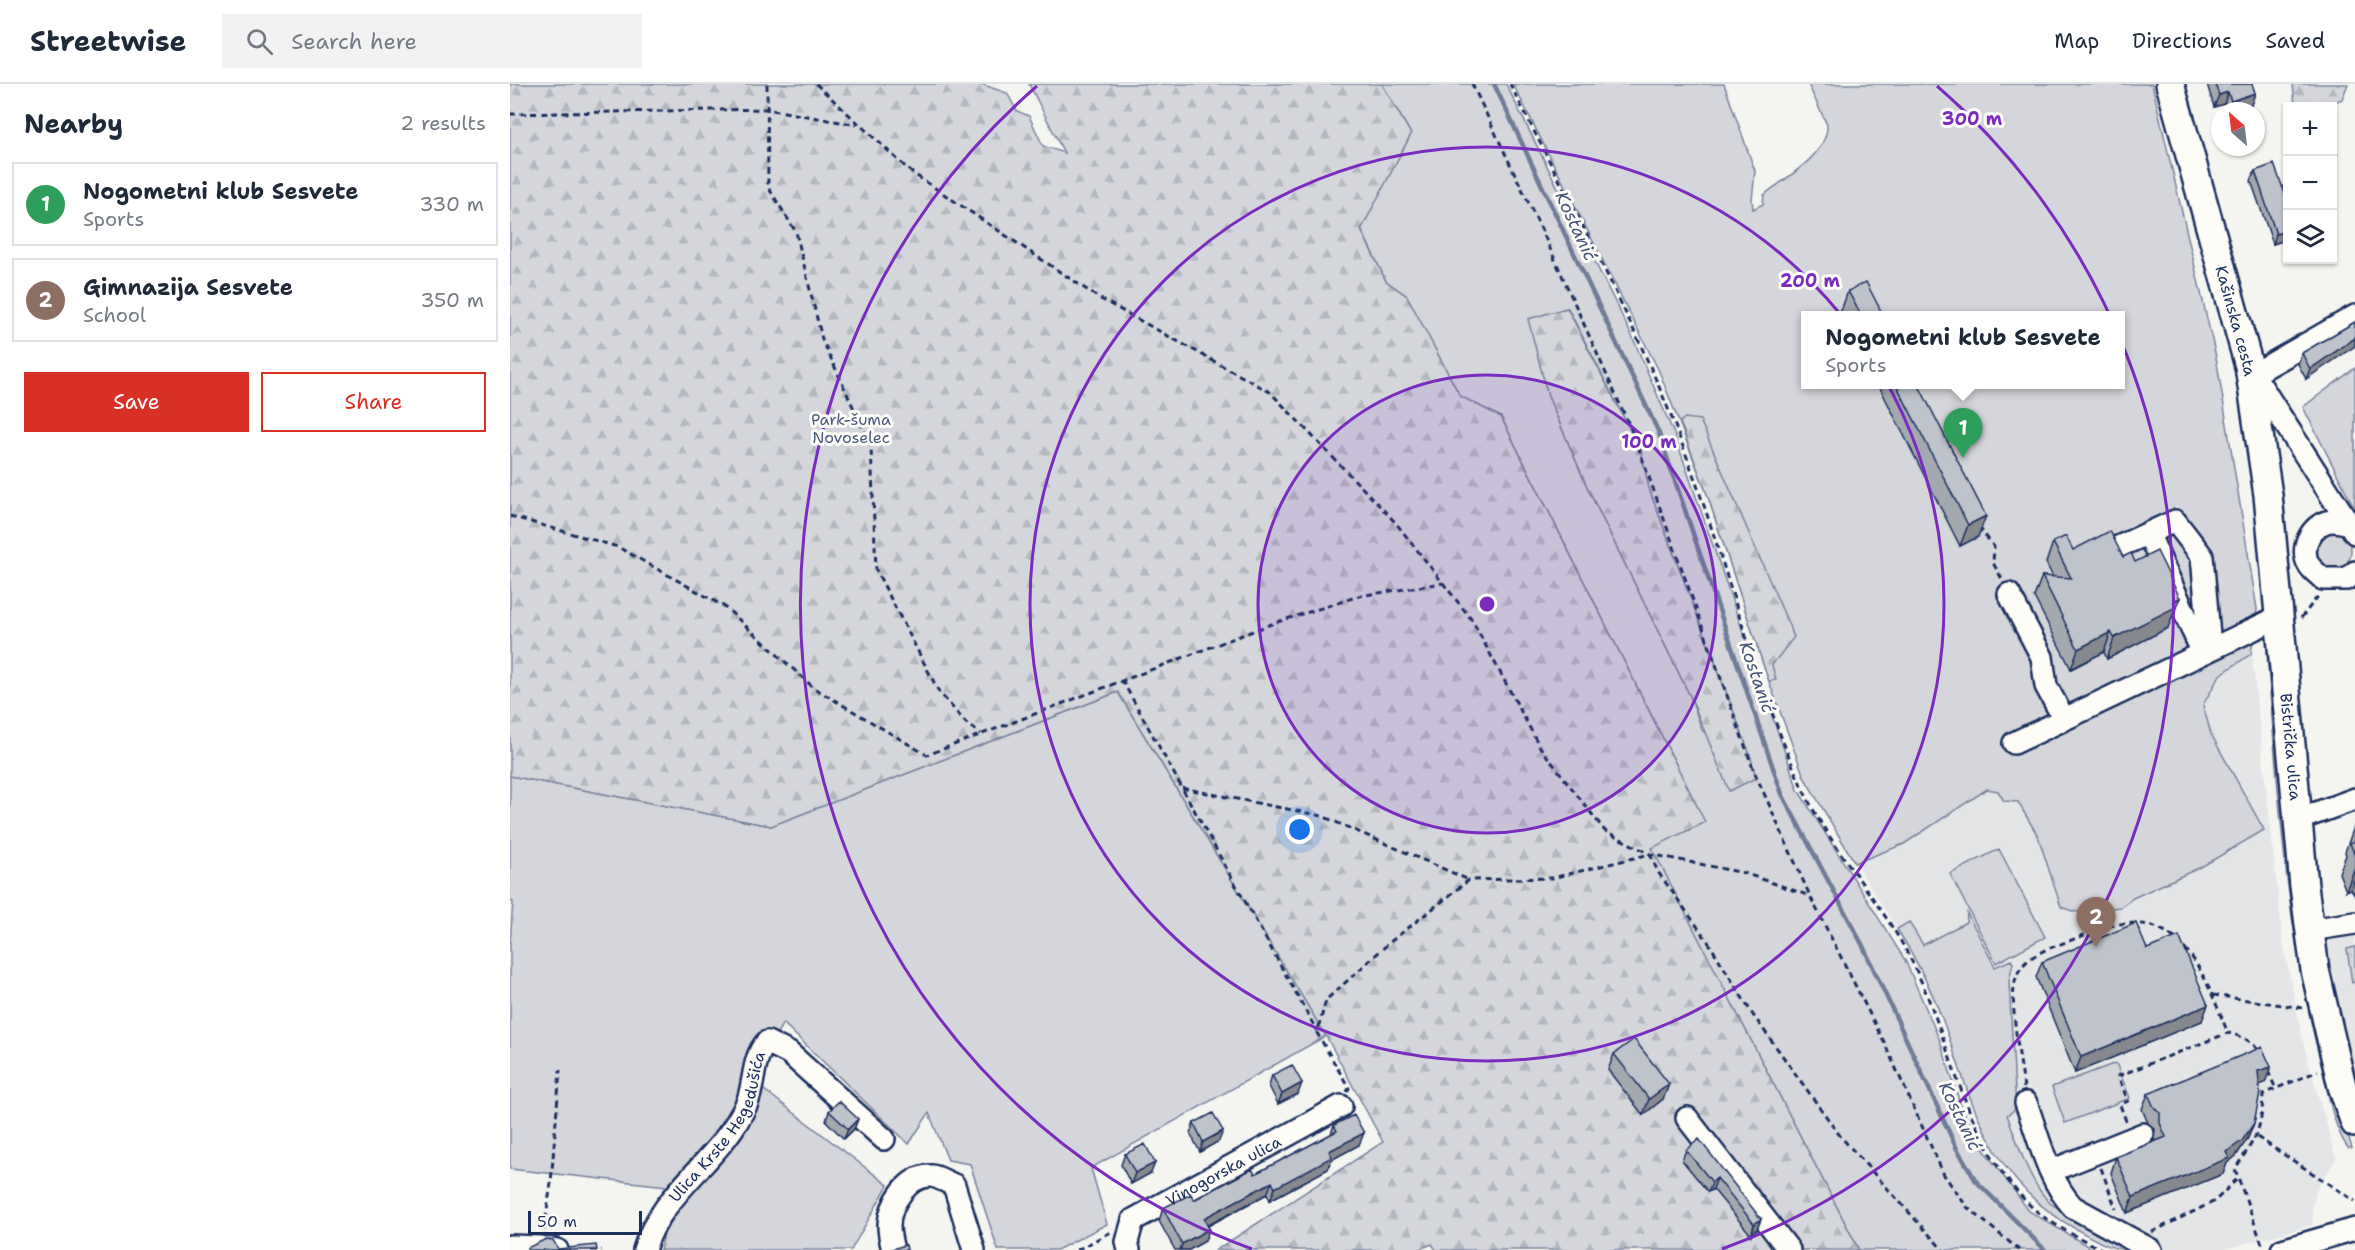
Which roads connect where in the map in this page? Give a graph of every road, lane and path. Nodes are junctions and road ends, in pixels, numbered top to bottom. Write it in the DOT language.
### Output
graph roads {
  1 [pos="767,84"];
  2 [pos="816,84"];
  3 [pos="1472,84"];
  4 [pos="1510,84"];
  5 [pos="2170,84"];
  6 [pos="767,109"];
  7 [pos="510,114"];
  8 [pos="859,125"];
  9 [pos="2355,316"];
  10 [pos="2251,370"];
  11 [pos="510,516"];
  12 [pos="1979,526"];
  13 [pos="2352,528"];
  14 [pos="2148,533"];
  15 [pos="2116,548"];
  16 [pos="2355,572"];
  17 [pos="2334,580"];
  18 [pos="1443,583"];
  19 [pos="2010,594"];
  20 [pos="2198,617"];
  21 [pos="2287,622"];
  22 [pos="2206,649"];
  23 [pos="1122,680"];
  24 [pos="2064,719"];
  25 [pos="981,734"];
  26 [pos="2014,743"];
  27 [pos="1182,788"];
  28 [pos="2355,799"];
  29 [pos="2297,820"];
  30 [pos="1650,854"];
  31 [pos="1469,880"];
  32 [pos="1810,896"];
  33 [pos="2355,923"];
  34 [pos="2310,930"];
  35 [pos="2213,996"];
  36 [pos="2303,1008"];
  37 [pos="1317,1033"];
  38 [pos="2228,1033"];
  39 [pos="2263,1058"];
  40 [pos="2267,1068"];
  41 [pos="560,1070"];
  42 [pos="2318,1071"];
  43 [pos="2276,1089"];
  44 [pos="2026,1103"];
  45 [pos="1341,1106"];
  46 [pos="1687,1118"];
  47 [pos="2355,1123"];
  48 [pos="2138,1136"];
  49 [pos="2257,1137"];
  50 [pos="884,1139"];
  51 [pos="2095,1153"];
  52 [pos="2051,1171"];
  53 [pos="2238,1178"];
  54 [pos="2355,1201"];
  55 [pos="2118,1214"];
  56 [pos="1133,1220"];
  57 [pos="2355,1229"];
  58 [pos="2150,1243"];
  59 [pos="510,1246"];
  60 [pos="2272,1247"];
  61 [pos="549,1248"];
  62 [pos="591,1250"];
  63 [pos="602,1250"];
  64 [pos="644,1250"];
  65 [pos="893,1250"];
  66 [pos="974,1250"];
  67 [pos="1077,1250"];
  68 [pos="1129,1250"];
  69 [pos="1790,1250"];
  70 [pos="1943,1250"];
  71 [pos="2019,1250"];
  72 [pos="2103,1250"];
  1 -- 6 [label="path"];
  2 -- 8 [label="path"];
  3 -- 32 [label="path"];
  4 -- 72 [label="path"];
  5 -- 10 [label="main road, Kašinska cesta"];
  6 -- 7 [label="path"];
  6 -- 8 [label="path"];
  6 -- 25 [label="path"];
  8 -- 18 [label="path"];
  9 -- 10 [label="street"];
  10 -- 13 [label="street, Kašinska cesta"];
  10 -- 21 [label="main road, Bistrička ulica"];
  11 -- 25 [label="path"];
  12 -- 19 [label="path"];
  13 -- 17 [label="street"];
  14 -- 15 [label="street"];
  14 -- 20 [label="street"];
  14 -- 20 [label="street"];
  16 -- 17 [label="street"];
  17 -- 21 [label="path"];
  18 -- 23 [label="path"];
  18 -- 30 [label="path"];
  19 -- 24 [label="street"];
  20 -- 22 [label="street"];
  21 -- 22 [label="street"];
  21 -- 29 [label="main road, Bistrička ulica"];
  22 -- 24 [label="street"];
  23 -- 25 [label="path"];
  23 -- 27 [label="path"];
  24 -- 26 [label="street"];
  27 -- 31 [label="path"];
  27 -- 37 [label="path"];
  28 -- 29 [label="street"];
  29 -- 34 [label="main road, Bistrička ulica"];
  30 -- 31 [label="path"];
  30 -- 32 [label="path"];
  30 -- 70 [label="path"];
  31 -- 37 [label="path"];
  32 -- 71 [label="path"];
  33 -- 34 [label="street"];
  34 -- 47 [label="main road, Bistrička ulica"];
  35 -- 36 [label="path"];
  35 -- 38 [label="path"];
  35 -- 44 [label="path"];
  37 -- 45 [label="path"];
  38 -- 39 [label="path"];
  38 -- 48 [label="path"];
  40 -- 43 [label="path"];
  41 -- 61 [label="path"];
  42 -- 43 [label="path"];
  43 -- 49 [label="path"];
  44 -- 52 [label="street"];
  45 -- 56 [label="street, Vinogorska ulica"];
  46 -- 69 [label="street"];
  48 -- 51 [label="street"];
  49 -- 53 [label="path"];
  49 -- 54 [label="path"];
  50 -- 64 [label="street, Ulica Krste Hegedušića"];
  51 -- 52 [label="street"];
  51 -- 55 [label="path"];
  52 -- 58 [label="street"];
  53 -- 58 [label="path"];
  53 -- 60 [label="path"];
  56 -- 67 [label="path"];
  56 -- 68 [label="street"];
  57 -- 60 [label="street"];
  59 -- 61 [label="street"];
  62 -- 63 [label="path"];
  65 -- 66 [label="street"];
}
